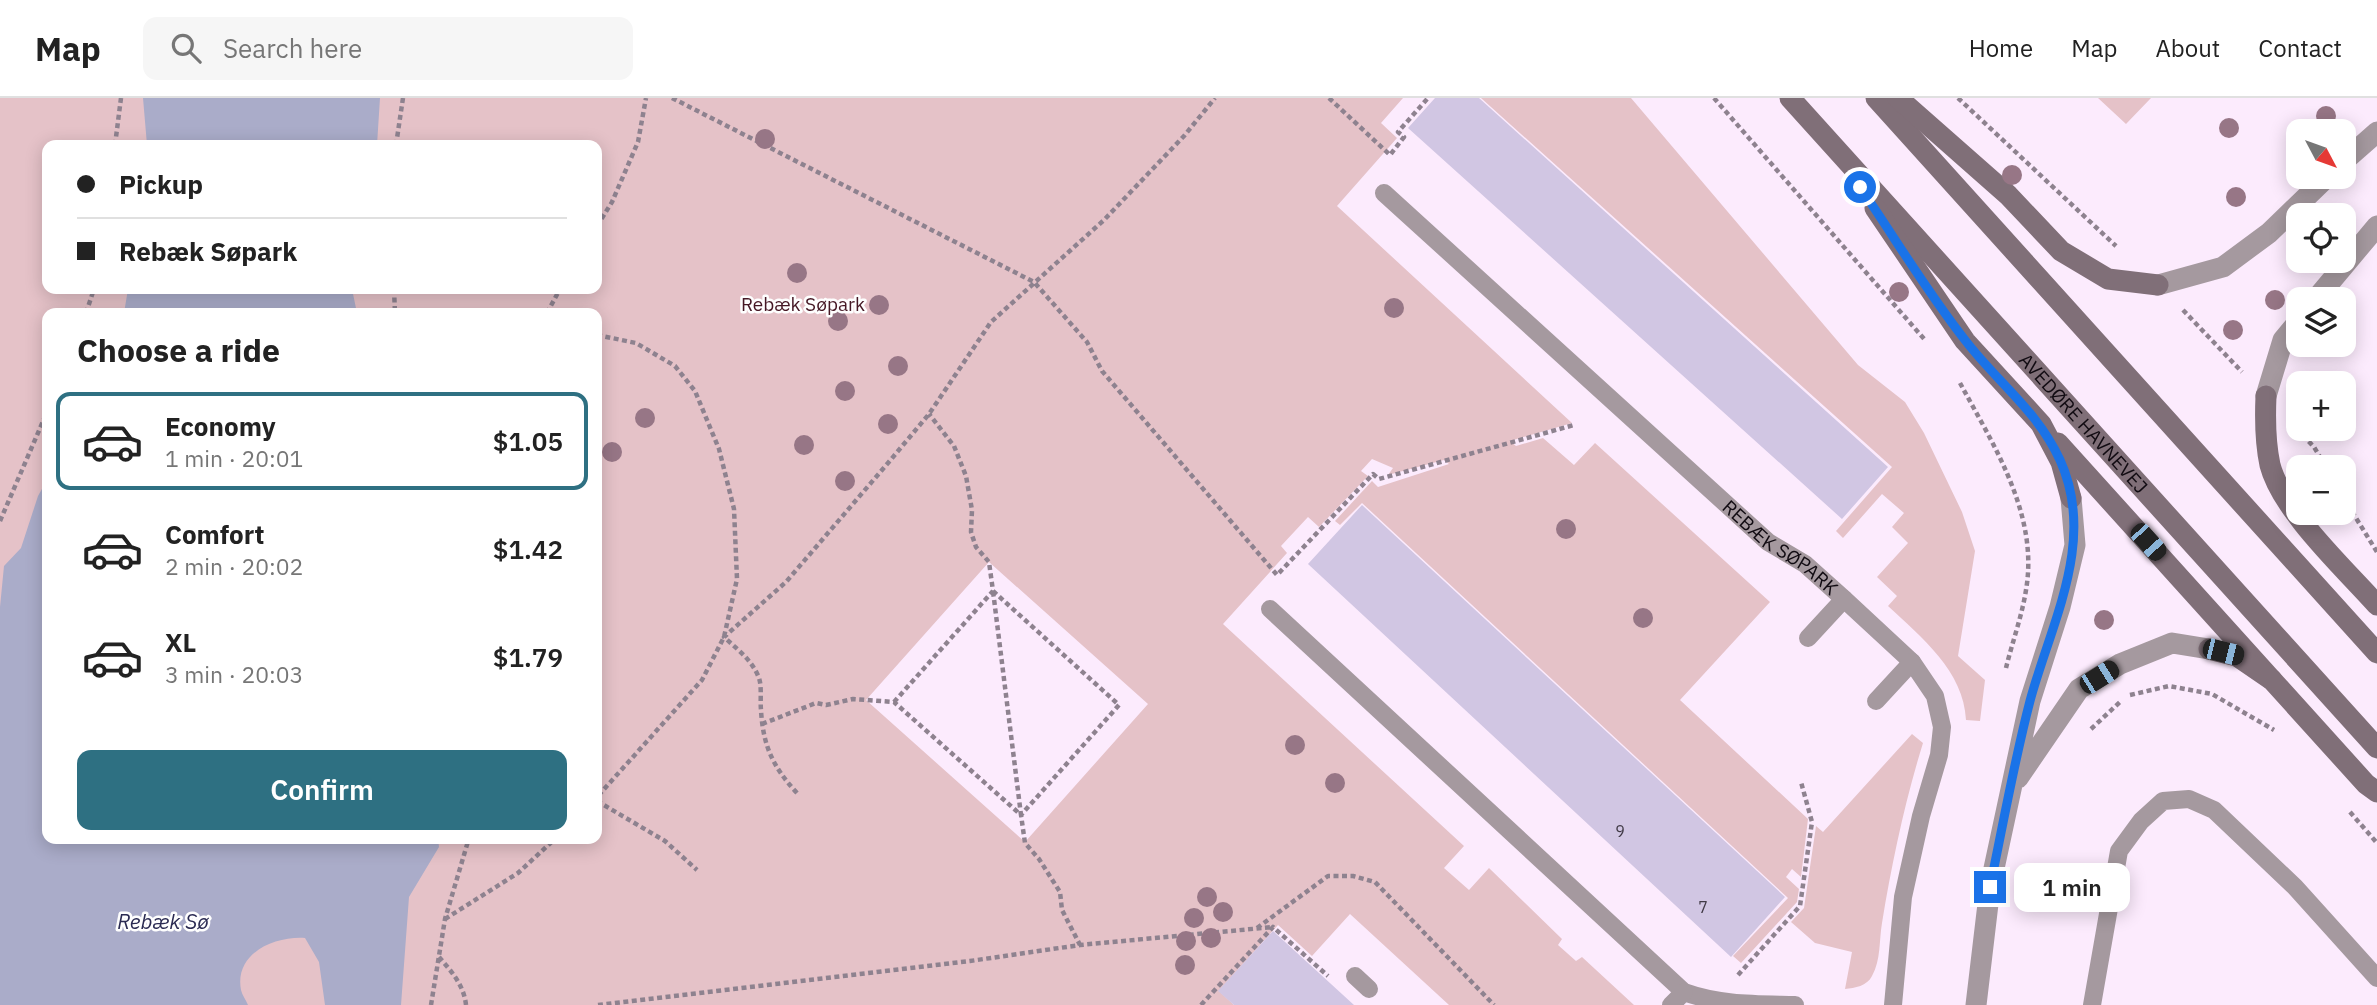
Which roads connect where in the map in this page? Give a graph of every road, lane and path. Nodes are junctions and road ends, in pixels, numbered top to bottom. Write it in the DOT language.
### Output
graph roads {
  1 [pos="121,98"];
  2 [pos="403,98"];
  3 [pos="646,98"];
  4 [pos="673,98"];
  5 [pos="1215,98"];
  6 [pos="1329,98"];
  7 [pos="1428,98"];
  8 [pos="1714,98"];
  9 [pos="1790,98"];
  10 [pos="1876,98"];
  11 [pos="1898,98"];
  12 [pos="1958,98"];
  13 [pos="2377,132"];
  14 [pos="116,140"];
  15 [pos="397,140"];
  16 [pos="1830,143"];
  17 [pos="2356,151"];
  18 [pos="2315,189"];
  19 [pos="1384,193"];
  20 [pos="602,218"];
  21 [pos="2377,226"];
  22 [pos="2119,250"];
  23 [pos="1034,282"];
  24 [pos="2158,285"];
  25 [pos="2326,287"];
  26 [pos="602,336"];
  27 [pos="2286,336"];
  28 [pos="1929,345"];
  29 [pos="1956,376"];
  30 [pos="2266,396"];
  31 [pos="929,414"];
  32 [pos="42,424"];
  33 [pos="2040,424"];
  34 [pos="1574,425"];
  35 [pos="2356,518"];
  36 [pos="0,522"];
  37 [pos="2377,552"];
  38 [pos="993,591"];
  39 [pos="1844,599"];
  40 [pos="2377,605"];
  41 [pos="1270,609"];
  42 [pos="724,637"];
  43 [pos="1808,638"];
  44 [pos="2377,653"];
  45 [pos="1912,662"];
  46 [pos="2004,673"];
  47 [pos="2272,680"];
  48 [pos="1877,701"];
  49 [pos="894,702"];
  50 [pos="762,724"];
  51 [pos="2284,736"];
  52 [pos="2083,737"];
  53 [pos="2377,748"];
  54 [pos="1801,782"];
  55 [pos="2012,785"];
  56 [pos="2377,792"];
  57 [pos="602,793"];
  58 [pos="797,793"];
  59 [pos="602,802"];
  60 [pos="1021,814"];
  61 [pos="467,844"];
  62 [pos="549,844"];
  63 [pos="697,870"];
  64 [pos="445,919"];
  65 [pos="1273,928"];
  66 [pos="1256,929"];
  67 [pos="1080,945"];
  68 [pos="439,957"];
  69 [pos="1308,958"];
  70 [pos="1355,976"];
  71 [pos="2377,978"];
  72 [pos="1731,984"];
  73 [pos="1369,989"];
  74 [pos="1677,998"];
  75 [pos="431,1005"];
  76 [pos="466,1005"];
  77 [pos="598,1005"];
  78 [pos="1201,1005"];
  79 [pos="1494,1005"];
  80 [pos="1795,1005"];
  81 [pos="1893,1005"];
  82 [pos="1976,1005"];
  83 [pos="2093,1005"];
  1 -- 14 [label="path"];
  2 -- 15 [label="path"];
  3 -- 20 [label="path"];
  4 -- 23 [label="path"];
  5 -- 23 [label="path"];
  6 -- 7 [label="path"];
  8 -- 28 [label="path"];
  9 -- 16 [label="street, AVEDØRE HAVNEVEJ"];
  10 -- 44 [label="street"];
  11 -- 24 [label="street"];
  12 -- 22 [label="path"];
  13 -- 17 [label="street"];
  16 -- 33 [label="street"];
  16 -- 53 [label="street, AVEDØRE HAVNEVEJ"];
  18 -- 24 [label="street"];
  19 -- 39 [label="lane, REBÆK SØPARK"];
  21 -- 25 [label="street"];
  23 -- 31 [label="path"];
  23 -- 34 [label="path"];
  24 -- 30 [label="path"];
  26 -- 42 [label="path"];
  27 -- 30 [label="street"];
  29 -- 46 [label="path"];
  30 -- 40 [label="street"];
  31 -- 38 [label="path"];
  31 -- 42 [label="path"];
  32 -- 36 [label="path"];
  33 -- 47 [label="street"];
  33 -- 55 [label="street"];
  35 -- 37 [label="path"];
  38 -- 49 [label="path"];
  38 -- 60 [label="path"];
  38 -- 60 [label="path"];
  39 -- 43 [label="lane"];
  39 -- 45 [label="lane, REBÆK SØPARK"];
  41 -- 74 [label="lane"];
  42 -- 50 [label="path"];
  42 -- 57 [label="path"];
  45 -- 48 [label="lane"];
  45 -- 81 [label="lane, REBÆK SØPARK"];
  47 -- 55 [label="street"];
  47 -- 56 [label="street"];
  49 -- 50 [label="path"];
  49 -- 60 [label="path"];
  50 -- 58 [label="path"];
  51 -- 52 [label="path"];
  54 -- 72 [label="path"];
  55 -- 82 [label="street"];
  59 -- 63 [label="path"];
  60 -- 67 [label="path"];
  61 -- 64 [label="path"];
  62 -- 64 [label="path"];
  64 -- 68 [label="path"];
  65 -- 66 [label="path"];
  65 -- 69 [label="path"];
  65 -- 78 [label="path"];
  66 -- 67 [label="path"];
  66 -- 79 [label="path"];
  67 -- 77 [label="path"];
  68 -- 75 [label="path"];
  68 -- 76 [label="path"];
  70 -- 73 [label="lane"];
  71 -- 83 [label="lane"];
  74 -- 80 [label="lane"];
}
